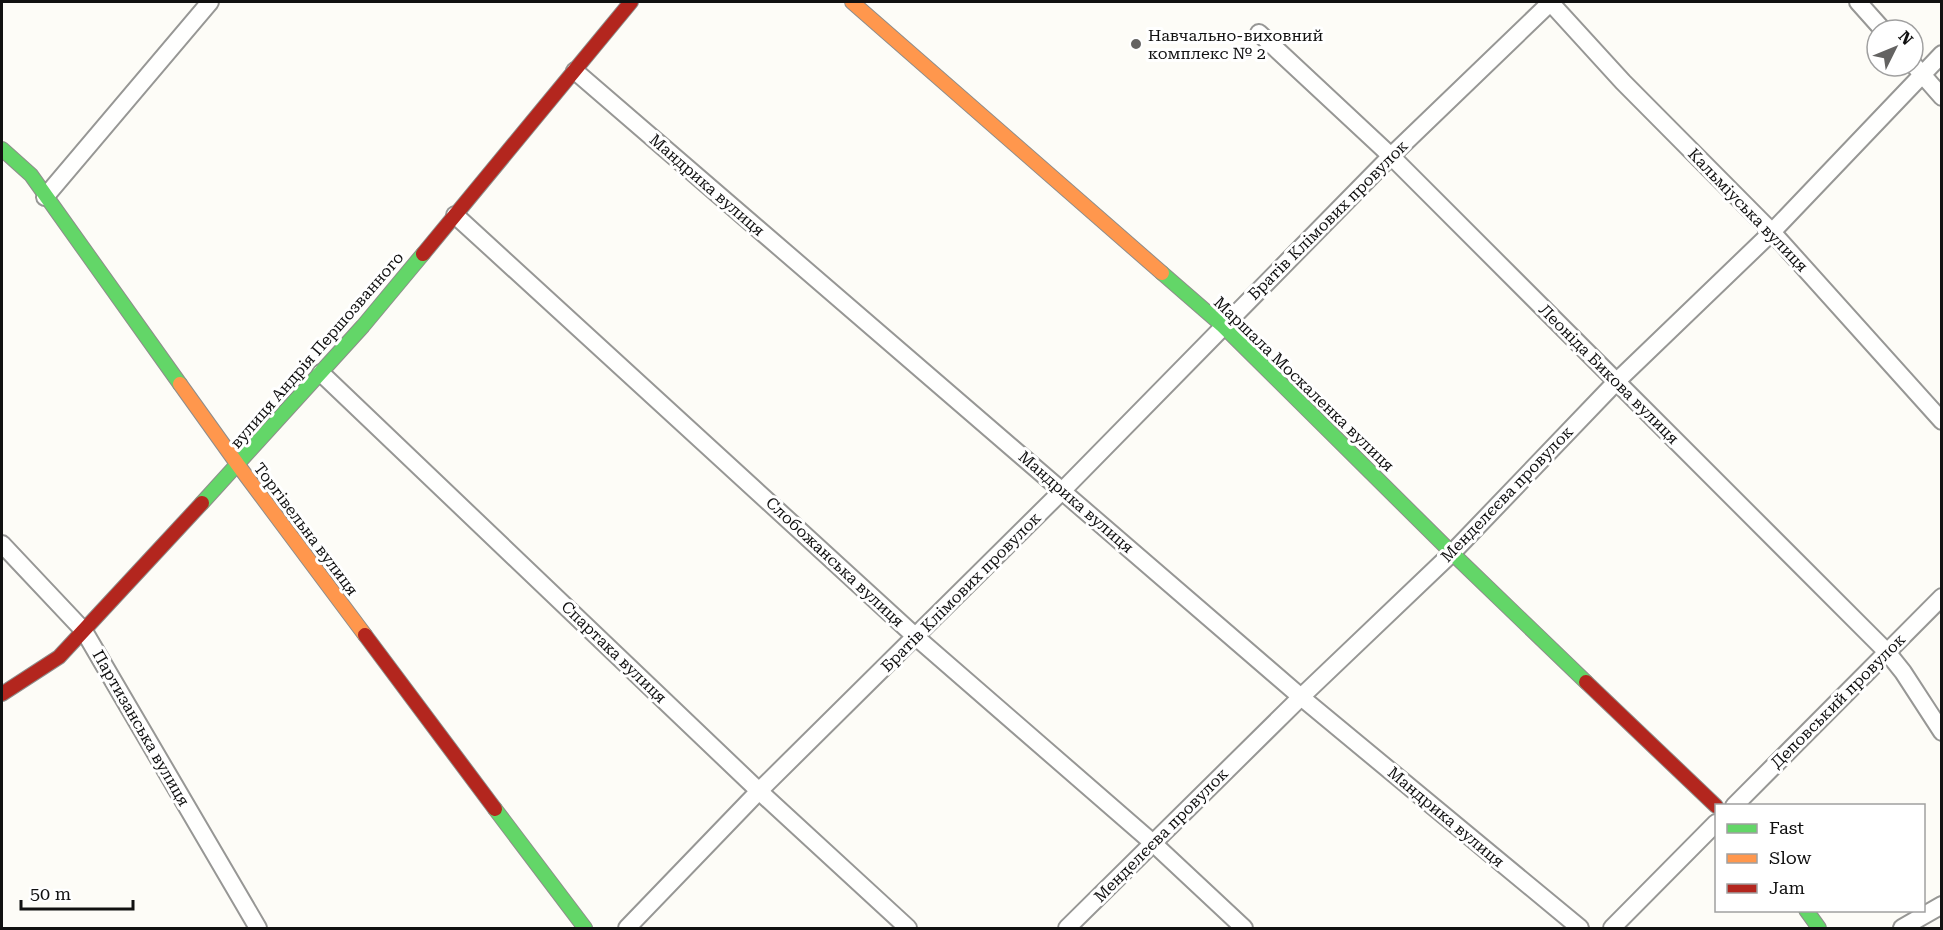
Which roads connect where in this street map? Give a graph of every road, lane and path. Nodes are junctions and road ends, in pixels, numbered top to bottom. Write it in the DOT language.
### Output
graph roads {
  1 [pos="210,2"];
  2 [pos="631,2"];
  3 [pos="852,2"];
  4 [pos="1550,2"];
  5 [pos="1858,2"];
  6 [pos="1872,18"];
  7 [pos="1259,33"];
  8 [pos="1941,54"];
  9 [pos="1925,64"];
  10 [pos="575,71"];
  11 [pos="1909,78"];
  12 [pos="1925,78"];
  13 [pos="1941,97"];
  14 [pos="2,149"];
  15 [pos="1391,156"];
  16 [pos="45,197"];
  17 [pos="455,215"];
  18 [pos="1772,232"];
  19 [pos="1223,326"];
  20 [pos="321,373"];
  21 [pos="1616,382"];
  22 [pos="1941,421"];
  23 [pos="238,465"];
  24 [pos="1063,490"];
  25 [pos="2,544"];
  26 [pos="1452,553"];
  27 [pos="1941,597"];
  28 [pos="84,631"];
  29 [pos="916,637"];
  30 [pos="1887,651"];
  31 [pos="2,694"];
  32 [pos="1301,697"];
  33 [pos="1941,732"];
  34 [pos="759,791"];
  35 [pos="1736,804"];
  36 [pos="1715,805"];
  37 [pos="1715,824"];
  38 [pos="1154,843"];
  39 [pos="1941,905"];
  40 [pos="1807,912"];
  41 [pos="258,928"];
  42 [pos="585,928"];
  43 [pos="627,928"];
  44 [pos="908,928"];
  45 [pos="1067,928"];
  46 [pos="1244,928"];
  47 [pos="1580,928"];
  48 [pos="1612,928"];
  49 [pos="1819,928"];
  50 [pos="1902,928"];
  1 -- 16 [label="street"];
  2 -- 10 [label="street, вулиця Андрія Першозванного"];
  3 -- 19 [label="street, Маршала Москаленка вулиця"];
  4 -- 15 [label="street, Братів Клімових провулок"];
  4 -- 18 [label="street, Кальміуська вулиця"];
  5 -- 6 [label="street"];
  7 -- 15 [label="street, Леоніда Бикова вулиця"];
  8 -- 9 [label="street, Менделєєва провулок"];
  10 -- 17 [label="street, вулиця Андрія Першозванного"];
  10 -- 24 [label="street, Мандрика вулиця"];
  11 -- 18 [label="street, Менделєєва провулок"];
  12 -- 13 [label="street"];
  14 -- 16 [label="street, Торгівельна вулиця"];
  15 -- 19 [label="street, Братів Клімових провулок"];
  15 -- 21 [label="street, Леоніда Бикова вулиця"];
  16 -- 23 [label="street, Торгівельна вулиця"];
  17 -- 20 [label="street, вулиця Андрія Першозванного"];
  17 -- 29 [label="street, Слобожанська вулиця"];
  18 -- 21 [label="street, Менделєєва провулок"];
  18 -- 22 [label="street, Кальміуська вулиця"];
  19 -- 24 [label="street, Братів Клімових провулок"];
  19 -- 26 [label="street, Маршала Москаленка вулиця"];
  20 -- 23 [label="street, вулиця Андрія Першозванного"];
  20 -- 34 [label="street, Спартака вулиця"];
  21 -- 26 [label="street, Менделєєва провулок"];
  21 -- 30 [label="street, Леоніда Бикова вулиця"];
  23 -- 28 [label="street, вулиця Андрія Першозванного"];
  23 -- 42 [label="street, Торгівельна вулиця"];
  24 -- 29 [label="street, Братів Клімових провулок"];
  24 -- 32 [label="street, Мандрика вулиця"];
  25 -- 28 [label="street, Партизанська вулиця"];
  26 -- 32 [label="street, Менделєєва провулок"];
  26 -- 36 [label="street, Маршала Москаленка вулиця"];
  27 -- 30 [label="street, Деповський провулок"];
  28 -- 31 [label="street, вулиця Андрія Першозванного"];
  28 -- 41 [label="street, Партизанська вулиця"];
  29 -- 34 [label="street, Братів Клімових провулок"];
  29 -- 38 [label="street, Слобожанська вулиця"];
  30 -- 33 [label="street, Леоніда Бикова вулиця"];
  30 -- 35 [label="street, Деповський провулок"];
  32 -- 38 [label="street, Менделєєва провулок"];
  32 -- 47 [label="street, Мандрика вулиця"];
  34 -- 43 [label="street, Братів Клімових провулок"];
  34 -- 44 [label="street, Спартака вулиця"];
  37 -- 48 [label="street"];
  38 -- 45 [label="street, Менделєєва провулок"];
  38 -- 46 [label="street, Слобожанська вулиця"];
  39 -- 50 [label="street"];
  40 -- 49 [label="street"];
}
